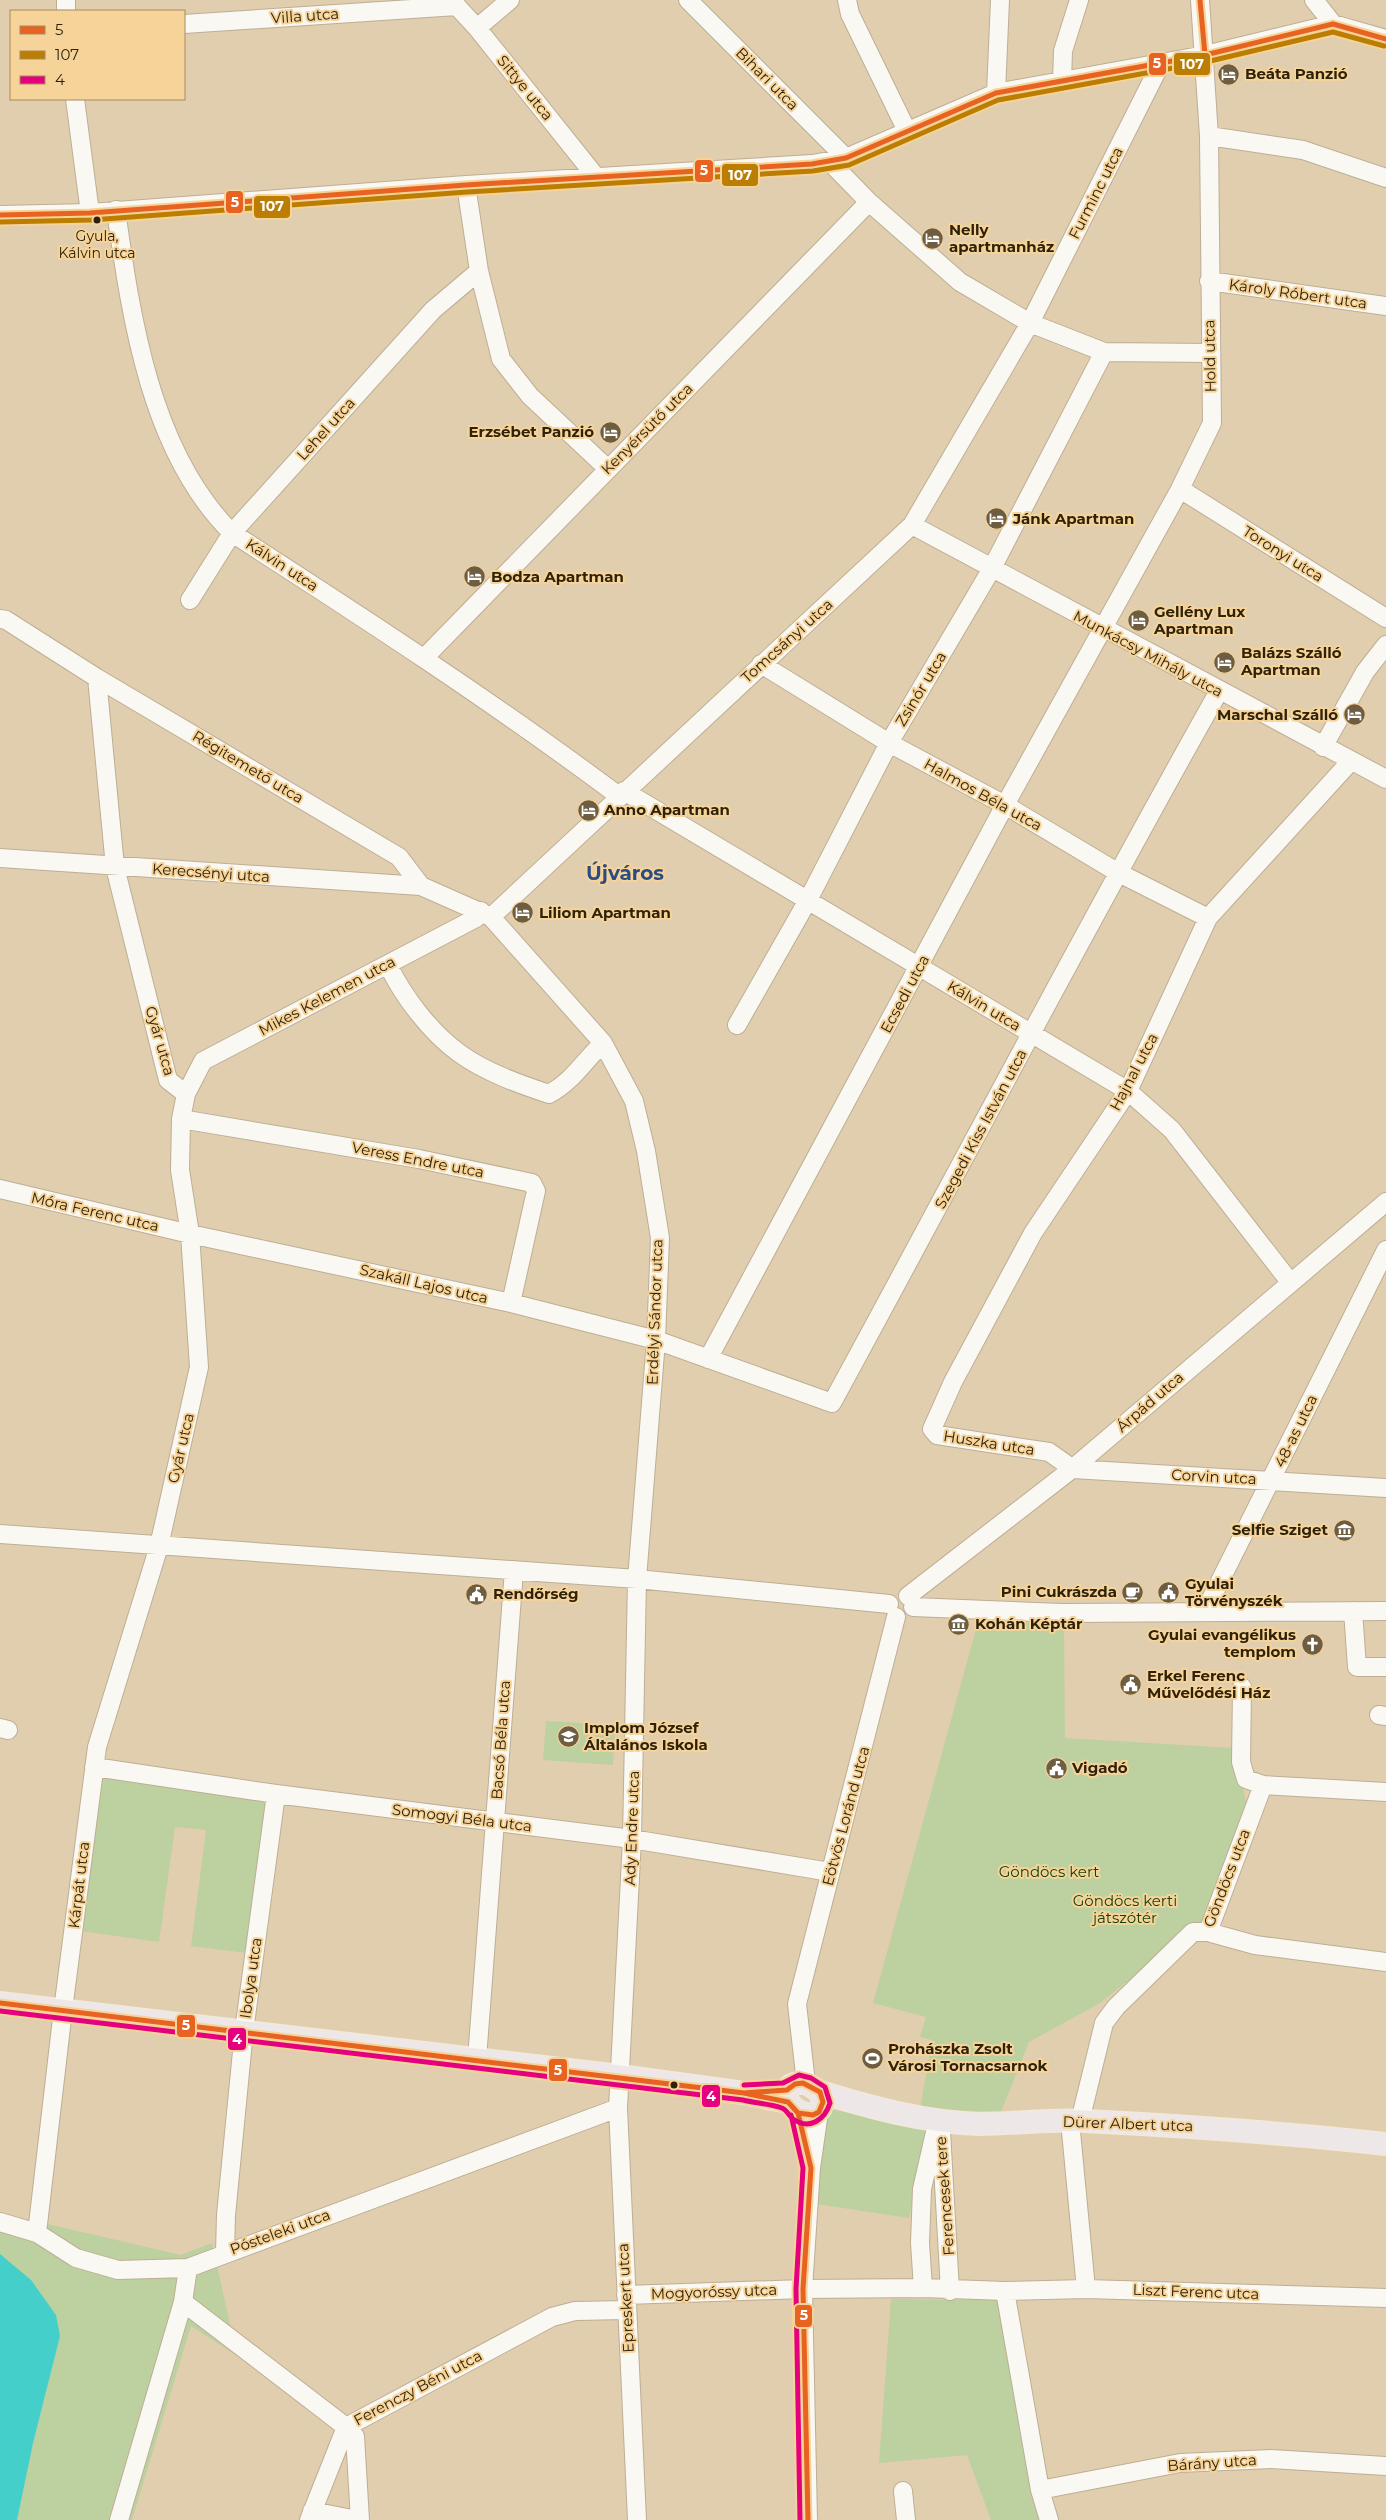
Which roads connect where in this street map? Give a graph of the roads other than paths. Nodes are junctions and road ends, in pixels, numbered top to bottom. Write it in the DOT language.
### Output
graph roads {
  1 [pos="510,0"];
  2 [pos="688,0"];
  3 [pos="847,0"];
  4 [pos="1000,0"];
  5 [pos="1079,0"];
  6 [pos="1200,0"];
  7 [pos="1314,0"];
  8 [pos="454,3"];
  9 [pos="185,24"];
  10 [pos="1333,24"];
  11 [pos="477,28"];
  12 [pos="1386,39"];
  13 [pos="1205,55"];
  14 [pos="1161,63"];
  15 [pos="1062,81"];
  16 [pos="996,93"];
  17 [pos="75,100"];
  18 [pos="907,131"];
  19 [pos="1209,136"];
  20 [pos="838,160"];
  21 [pos="597,178"];
  22 [pos="1386,178"];
  23 [pos="466,185"];
  24 [pos="870,202"];
  25 [pos="116,210"];
  26 [pos="90,213"];
  27 [pos="0,215"];
  28 [pos="479,271"];
  29 [pos="1209,281"];
  30 [pos="1386,306"];
  31 [pos="1030,323"];
  32 [pos="1104,352"];
  33 [pos="1210,353"];
  34 [pos="608,469"];
  35 [pos="1180,489"];
  36 [pos="912,525"];
  37 [pos="232,533"];
  38 [pos="991,570"];
  39 [pos="190,600"];
  40 [pos="1386,618"];
  41 [pos="0,619"];
  42 [pos="1102,629"];
  43 [pos="1386,645"];
  44 [pos="425,657"];
  45 [pos="761,664"];
  46 [pos="97,678"];
  47 [pos="1219,691"];
  48 [pos="889,743"];
  49 [pos="1323,747"];
  50 [pos="1350,762"];
  51 [pos="1386,779"];
  52 [pos="622,794"];
  53 [pos="1005,805"];
  54 [pos="0,858"];
  55 [pos="115,867"];
  56 [pos="1117,872"];
  57 [pos="421,886"];
  58 [pos="808,900"];
  59 [pos="486,914"];
  60 [pos="1208,918"];
  61 [pos="388,965"];
  62 [pos="920,967"];
  63 [pos="737,1025"];
  64 [pos="1032,1035"];
  65 [pos="603,1043"];
  66 [pos="1128,1091"];
  67 [pos="186,1094"];
  68 [pos="181,1119"];
  69 [pos="0,1189"];
  70 [pos="1386,1202"];
  71 [pos="190,1234"];
  72 [pos="1386,1250"];
  73 [pos="1290,1282"];
  74 [pos="511,1303"];
  75 [pos="656,1340"];
  76 [pos="708,1359"];
  77 [pos="932,1429"];
  78 [pos="1072,1469"];
  79 [pos="1272,1480"];
  80 [pos="1386,1488"];
  81 [pos="0,1534"];
  82 [pos="158,1546"];
  83 [pos="514,1570"];
  84 [pos="637,1578"];
  85 [pos="915,1600"];
  86 [pos="892,1611"];
  87 [pos="1205,1611"];
  88 [pos="1353,1611"];
  89 [pos="1386,1611"];
  90 [pos="1386,1668"];
  91 [pos="1242,1687"];
  92 [pos="94,1767"];
  93 [pos="1263,1785"];
  94 [pos="1386,1792"];
  95 [pos="276,1794"];
  96 [pos="495,1823"];
  97 [pos="632,1839"];
  98 [pos="830,1872"];
  99 [pos="1208,1932"];
  100 [pos="1386,1962"];
  101 [pos="0,2003"];
  102 [pos="63,2010"];
  103 [pos="244,2031"];
  104 [pos="477,2059"];
  105 [pos="620,2076"];
  106 [pos="804,2098"];
  107 [pos="618,2108"];
  108 [pos="938,2121"];
  109 [pos="1075,2121"];
  110 [pos="1386,2144"];
  111 [pos="0,2222"];
  112 [pos="37,2233"];
  113 [pos="225,2253"];
  114 [pos="188,2268"];
  115 [pos="923,2288"];
  116 [pos="803,2289"];
  117 [pos="1086,2289"];
  118 [pos="950,2291"];
  119 [pos="1005,2291"];
  120 [pos="1386,2298"];
  121 [pos="184,2302"];
  122 [pos="626,2302"];
  123 [pos="346,2427"];
  124 [pos="1386,2466"];
  125 [pos="1040,2490"];
  126 [pos="903,2492"];
  127 [pos="311,2515"];
  128 [pos="119,2520"];
  129 [pos="359,2520"];
  130 [pos="637,2520"];
  131 [pos="808,2520"];
  132 [pos="906,2520"];
  133 [pos="1049,2520"];
  1 -- 11 [label="street"];
  2 -- 20 [label="street, Bihari utca"];
  3 -- 18 [label="street"];
  4 -- 16 [label="street"];
  5 -- 15 [label="street"];
  6 -- 13 [label="street, Hold utca"];
  7 -- 10 [label="street"];
  8 -- 9 [label="street, Villa utca"];
  8 -- 11 [label="street, Sittye utca"];
  10 -- 12 [label="street"];
  10 -- 13 [label="street"];
  11 -- 21 [label="street, Sittye utca"];
  13 -- 14 [label="street"];
  13 -- 19 [label="street, Hold utca"];
  14 -- 15 [label="street"];
  14 -- 31 [label="street, Furminc utca"];
  15 -- 16 [label="street"];
  16 -- 18 [label="street"];
  17 -- 26 [label="street"];
  18 -- 20 [label="street"];
  19 -- 22 [label="street"];
  19 -- 29 [label="street, Hold utca"];
  20 -- 21 [label="street"];
  20 -- 24 [label="street, Bihari utca"];
  21 -- 23 [label="street"];
  23 -- 25 [label="street"];
  23 -- 28 [label="street"];
  24 -- 31 [label="street, Bihari utca"];
  24 -- 34 [label="street, Kenyérsütő utca"];
  25 -- 26 [label="street"];
  25 -- 37 [label="street, Kálvin utca"];
  26 -- 27 [label="street"];
  28 -- 34 [label="street"];
  28 -- 37 [label="street, Lehel utca"];
  29 -- 30 [label="street, Károly Róbert utca"];
  29 -- 33 [label="street, Hold utca"];
  31 -- 32 [label="street, Bihari utca"];
  31 -- 36 [label="street, Tomcsányi utca"];
  32 -- 33 [label="street"];
  32 -- 38 [label="street, Zsinór utca"];
  33 -- 35 [label="street, Hold utca"];
  34 -- 44 [label="street, Kenyérsütő utca"];
  35 -- 40 [label="street, Toronyi utca"];
  35 -- 42 [label="street, Hold utca"];
  36 -- 38 [label="street, Munkácsy Mihály utca"];
  36 -- 45 [label="street, Tomcsányi utca"];
  37 -- 39 [label="street, Lehel utca"];
  37 -- 44 [label="street, Kálvin utca"];
  38 -- 42 [label="street, Munkácsy Mihály utca"];
  38 -- 48 [label="street, Zsinór utca"];
  41 -- 46 [label="street, Régitemető utca"];
  42 -- 47 [label="street, Munkácsy Mihály utca"];
  42 -- 53 [label="street, Ecsedi utca"];
  43 -- 49 [label="street"];
  44 -- 52 [label="street, Kálvin utca"];
  45 -- 48 [label="street, Halmos Béla utca"];
  45 -- 52 [label="street, Tomcsányi utca"];
  46 -- 55 [label="street, Gyár utca"];
  46 -- 57 [label="street, Régitemető utca"];
  47 -- 49 [label="street, Munkácsy Mihály utca"];
  47 -- 56 [label="street, Szegedi Kiss István utca"];
  48 -- 53 [label="street, Halmos Béla utca"];
  48 -- 58 [label="street, Zsinór utca"];
  49 -- 50 [label="street, Munkácsy Mihály utca"];
  50 -- 51 [label="street, Munkácsy Mihály utca"];
  50 -- 60 [label="street, Hajnal utca"];
  52 -- 58 [label="street, Kálvin utca"];
  52 -- 59 [label="street, Tomcsányi utca"];
  53 -- 56 [label="street, Halmos Béla utca"];
  53 -- 62 [label="street, Ecsedi utca"];
  54 -- 55 [label="street, Kerecsényi utca"];
  55 -- 57 [label="street, Kerecsényi utca"];
  55 -- 67 [label="street, Gyár utca"];
  56 -- 60 [label="street, Halmos Béla utca"];
  56 -- 64 [label="street, Szegedi Kiss István utca"];
  57 -- 59 [label="street"];
  58 -- 62 [label="street, Kálvin utca"];
  58 -- 63 [label="street, Zsinór utca"];
  59 -- 61 [label="street, Mikes Kelemen utca"];
  59 -- 65 [label="street, Erdélyi Sándor utca"];
  60 -- 66 [label="street, Hajnal utca"];
  61 -- 65 [label="street"];
  61 -- 67 [label="street, Mikes Kelemen utca"];
  62 -- 64 [label="street, Kálvin utca"];
  62 -- 76 [label="street, Ecsedi utca"];
  64 -- 66 [label="street, Kálvin utca"];
  64 -- 76 [label="street, Szegedi Kiss István utca"];
  65 -- 75 [label="street, Erdélyi Sándor utca"];
  66 -- 73 [label="street, Kálvin utca"];
  66 -- 77 [label="street, Hajnal utca"];
  67 -- 68 [label="street, Gyár utca"];
  68 -- 71 [label="street, Gyár utca"];
  68 -- 74 [label="street, Veress Endre utca"];
  69 -- 71 [label="street, Móra Ferenc utca"];
  70 -- 73 [label="street, Árpád utca"];
  71 -- 74 [label="street, Szakáll Lajos utca"];
  71 -- 82 [label="street, Gyár utca"];
  72 -- 79 [label="street, 48-as utca"];
  73 -- 78 [label="street, Árpád utca"];
  74 -- 75 [label="street, Szakáll Lajos utca"];
  75 -- 76 [label="street, Szegedi Kiss István utca"];
  75 -- 84 [label="street, Erdélyi Sándor utca"];
  77 -- 78 [label="street, Huszka utca"];
  78 -- 79 [label="street, Corvin utca"];
  78 -- 85 [label="street, Árpád utca"];
  79 -- 80 [label="street, Corvin utca"];
  79 -- 87 [label="street, 48-as utca"];
  81 -- 82 [label="street"];
  82 -- 83 [label="street"];
  82 -- 92 [label="street, Kárpát utca"];
  83 -- 84 [label="street"];
  83 -- 96 [label="street, Bacsó Béla utca"];
  84 -- 86 [label="street"];
  84 -- 97 [label="street, Ady Endre utca"];
  85 -- 86 [label="street"];
  85 -- 87 [label="street"];
  86 -- 98 [label="street, Eötvös Loránd utca"];
  87 -- 88 [label="street"];
  88 -- 89 [label="street"];
  88 -- 90 [label="street"];
  91 -- 93 [label="street"];
  92 -- 95 [label="street, Somogyi Béla utca"];
  92 -- 102 [label="street, Kárpát utca"];
  93 -- 94 [label="street"];
  93 -- 99 [label="street, Göndöcs utca"];
  95 -- 96 [label="street, Somogyi Béla utca"];
  95 -- 103 [label="street, Ibolya utca"];
  96 -- 97 [label="street, Somogyi Béla utca"];
  96 -- 104 [label="street, Bacsó Béla utca"];
  97 -- 98 [label="street, Somogyi Béla utca"];
  97 -- 105 [label="street, Ady Endre utca"];
  98 -- 106 [label="street, Eötvös Loránd utca"];
  99 -- 100 [label="street"];
  99 -- 109 [label="street, Göndöcs utca"];
  101 -- 102 [label="main road"];
  102 -- 103 [label="main road"];
  102 -- 112 [label="street, Kárpát utca"];
  103 -- 104 [label="main road"];
  103 -- 113 [label="street, Ibolya utca"];
  104 -- 105 [label="main road"];
  105 -- 106 [label="main road"];
  105 -- 107 [label="street, Epreskert utca"];
  106 -- 108 [label="main road, Dürer Albert utca"];
  106 -- 116 [label="street, Eötvös Loránd utca"];
  107 -- 113 [label="street, Pósteleki utca"];
  107 -- 122 [label="street, Epreskert utca"];
  108 -- 109 [label="main road, Dürer Albert utca"];
  108 -- 115 [label="street, Ferencesek tere"];
  108 -- 118 [label="street, Ferencesek tere"];
  109 -- 110 [label="main road, Dürer Albert utca"];
  109 -- 117 [label="street, Göndöcs utca"];
  111 -- 112 [label="street"];
  112 -- 114 [label="street"];
  113 -- 114 [label="street, Pósteleki utca"];
  114 -- 121 [label="street"];
  115 -- 116 [label="street"];
  115 -- 118 [label="street"];
  116 -- 122 [label="street, Mogyoróssy utca"];
  116 -- 131 [label="street, Eötvös Loránd utca"];
  117 -- 119 [label="street, Liszt Ferenc utca"];
  117 -- 120 [label="street, Liszt Ferenc utca"];
  118 -- 119 [label="street"];
  119 -- 125 [label="street"];
  121 -- 123 [label="street, Ferenczy Béni utca"];
  121 -- 128 [label="street"];
  122 -- 123 [label="street, Ferenczy Béni utca"];
  122 -- 130 [label="street, Epreskert utca"];
  123 -- 127 [label="street"];
  123 -- 129 [label="street"];
  124 -- 125 [label="street, Bárány utca"];
  125 -- 133 [label="street"];
  126 -- 132 [label="street"];
  127 -- 129 [label="street"];
}
